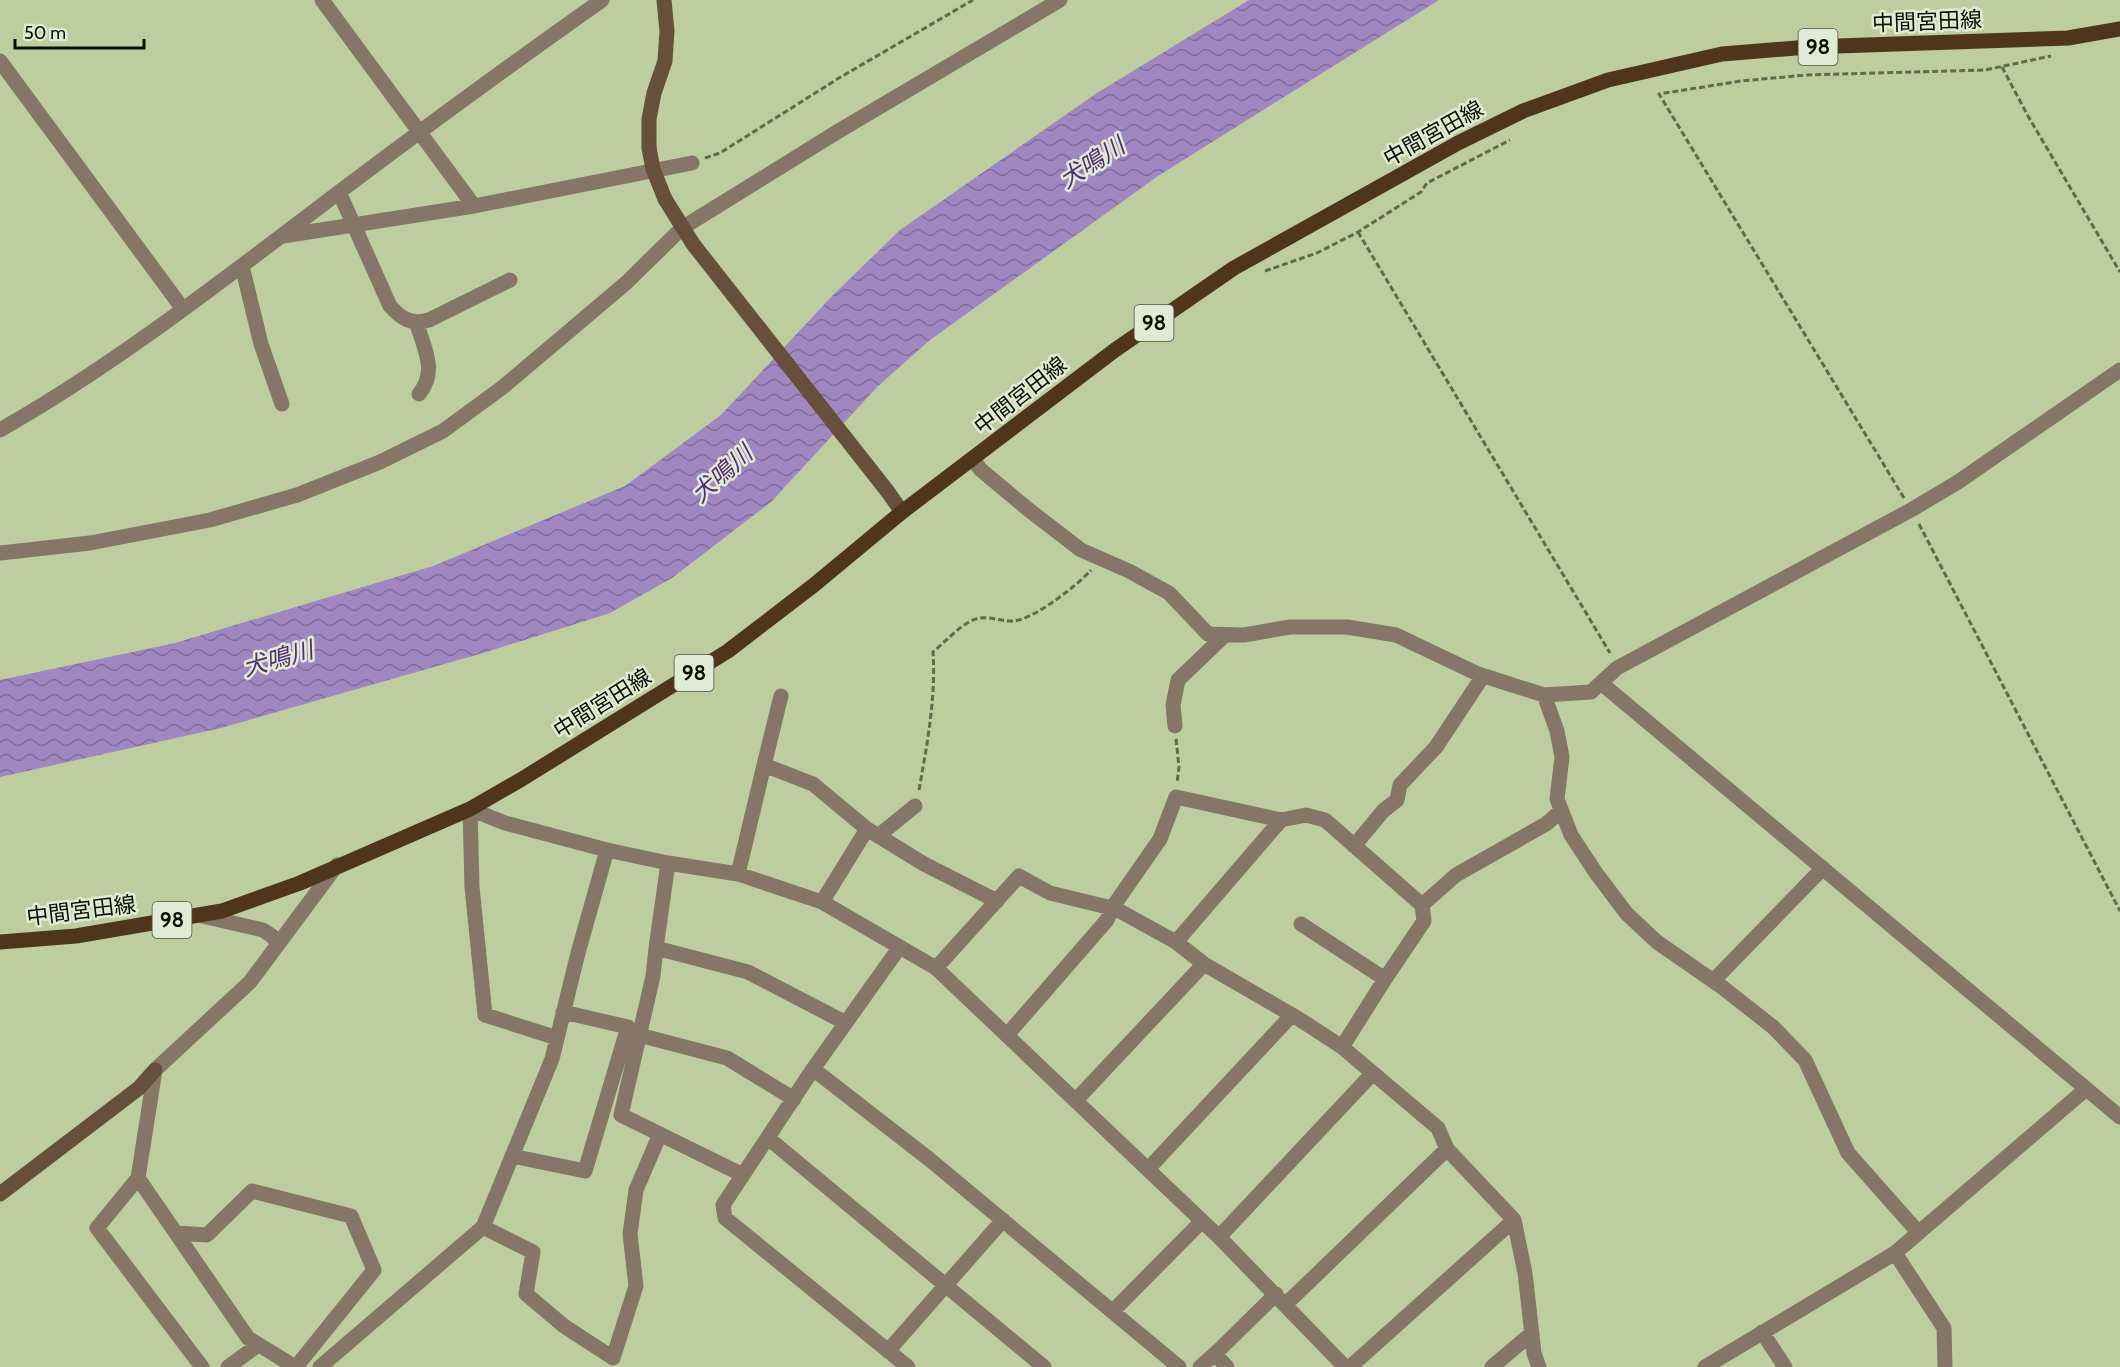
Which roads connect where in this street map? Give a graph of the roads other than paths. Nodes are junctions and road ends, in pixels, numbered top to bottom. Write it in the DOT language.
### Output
graph roads {
  1 [pos="322,0"];
  2 [pos="602,0"];
  3 [pos="664,0"];
  4 [pos="1060,0"];
  5 [pos="2120,29"];
  6 [pos="0,61"];
  7 [pos="419,132"];
  8 [pos="692,163"];
  9 [pos="339,192"];
  10 [pos="474,206"];
  11 [pos="353,225"];
  12 [pos="682,228"];
  13 [pos="280,236"];
  14 [pos="242,266"];
  15 [pos="510,280"];
  16 [pos="183,309"];
  17 [pos="417,324"];
  18 [pos="2120,370"];
  19 [pos="419,394"];
  20 [pos="282,404"];
  21 [pos="0,430"];
  22 [pos="973,460"];
  23 [pos="902,512"];
  24 [pos="0,553"];
  25 [pos="1225,635"];
  26 [pos="1483,676"];
  27 [pos="1601,682"];
  28 [pos="1544,695"];
  29 [pos="781,696"];
  30 [pos="1175,726"];
  31 [pos="764,765"];
  32 [pos="915,806"];
  33 [pos="470,808"];
  34 [pos="1562,811"];
  35 [pos="1281,820"];
  36 [pos="872,832"];
  37 [pos="1354,846"];
  38 [pos="607,850"];
  39 [pos="668,863"];
  40 [pos="337,866"];
  41 [pos="1823,868"];
  42 [pos="738,874"];
  43 [pos="997,901"];
  44 [pos="822,902"];
  45 [pos="1422,905"];
  46 [pos="1112,908"];
  47 [pos="198,915"];
  48 [pos="1301,924"];
  49 [pos="0,942"];
  50 [pos="1176,942"];
  51 [pos="279,944"];
  52 [pos="656,948"];
  53 [pos="899,948"];
  54 [pos="1204,964"];
  55 [pos="936,968"];
  56 [pos="1384,979"];
  57 [pos="1713,981"];
  58 [pos="563,1012"];
  59 [pos="1292,1015"];
  60 [pos="846,1023"];
  61 [pos="639,1035"];
  62 [pos="1006,1035"];
  63 [pos="557,1038"];
  64 [pos="1342,1047"];
  65 [pos="813,1069"];
  66 [pos="155,1070"];
  67 [pos="1373,1073"];
  68 [pos="2086,1089"];
  69 [pos="794,1099"];
  70 [pos="1076,1100"];
  71 [pos="2120,1117"];
  72 [pos="660,1134"];
  73 [pos="768,1137"];
  74 [pos="1447,1149"];
  75 [pos="512,1156"];
  76 [pos="1148,1169"];
  77 [pos="743,1175"];
  78 [pos="138,1178"];
  79 [pos="0,1194"];
  80 [pos="1003,1220"];
  81 [pos="1514,1220"];
  82 [pos="1202,1221"];
  83 [pos="483,1227"];
  84 [pos="1918,1232"];
  85 [pos="176,1233"];
  86 [pos="1219,1237"];
  87 [pos="1896,1252"];
  88 [pos="946,1284"];
  89 [pos="1281,1299"];
  90 [pos="1113,1311"];
  91 [pos="1762,1332"];
  92 [pos="1532,1333"];
  93 [pos="258,1345"];
  94 [pos="888,1351"];
  95 [pos="1215,1354"];
  96 [pos="611,1363"];
  97 [pos="202,1367"];
  98 [pos="228,1367"];
  99 [pos="296,1367"];
  100 [pos="320,1367"];
  101 [pos="908,1367"];
  102 [pos="1044,1367"];
  103 [pos="1179,1367"];
  104 [pos="1200,1367"];
  105 [pos="1227,1367"];
  106 [pos="1347,1367"];
  107 [pos="1492,1367"];
  108 [pos="1539,1367"];
  109 [pos="1705,1367"];
  110 [pos="1785,1367"];
  111 [pos="1945,1367"];
  1 -- 7 [label="street"];
  2 -- 7 [label="street"];
  3 -- 12 [label="street, bridge"];
  4 -- 12 [label="street"];
  5 -- 22 [label="main road, 中間宮田線 / 98"];
  6 -- 16 [label="street"];
  7 -- 9 [label="street"];
  7 -- 10 [label="street"];
  8 -- 10 [label="street"];
  9 -- 11 [label="street"];
  9 -- 13 [label="street"];
  10 -- 11 [label="street"];
  11 -- 13 [label="street"];
  11 -- 17 [label="street"];
  12 -- 23 [label="street"];
  12 -- 24 [label="street"];
  13 -- 14 [label="street"];
  14 -- 16 [label="street"];
  14 -- 20 [label="street"];
  15 -- 17 [label="street"];
  16 -- 21 [label="street"];
  17 -- 19 [label="street"];
  18 -- 27 [label="street"];
  22 -- 23 [label="main road, 中間宮田線 / 98"];
  22 -- 25 [label="street"];
  23 -- 33 [label="main road, 中間宮田線 / 98"];
  25 -- 26 [label="street"];
  25 -- 30 [label="street"];
  26 -- 28 [label="street"];
  26 -- 37 [label="street"];
  27 -- 28 [label="street"];
  27 -- 41 [label="street"];
  28 -- 34 [label="street"];
  29 -- 31 [label="street"];
  31 -- 36 [label="street"];
  31 -- 42 [label="street"];
  32 -- 36 [label="street"];
  33 -- 38 [label="street"];
  33 -- 40 [label="main road, 中間宮田線 / 98"];
  33 -- 63 [label="street"];
  34 -- 45 [label="street"];
  34 -- 57 [label="street"];
  35 -- 37 [label="street"];
  35 -- 46 [label="street"];
  35 -- 50 [label="street"];
  36 -- 43 [label="street"];
  36 -- 44 [label="street"];
  37 -- 45 [label="street"];
  38 -- 39 [label="street"];
  38 -- 58 [label="street"];
  39 -- 42 [label="street"];
  39 -- 52 [label="street"];
  40 -- 47 [label="main road, 中間宮田線 / 98"];
  40 -- 51 [label="street"];
  41 -- 57 [label="street"];
  41 -- 68 [label="street"];
  42 -- 44 [label="street"];
  43 -- 46 [label="street"];
  43 -- 55 [label="street"];
  44 -- 53 [label="street"];
  45 -- 56 [label="street"];
  46 -- 50 [label="street"];
  46 -- 62 [label="street"];
  47 -- 49 [label="main road, 中間宮田線 / 98"];
  47 -- 51 [label="street"];
  48 -- 56 [label="street"];
  50 -- 54 [label="street"];
  51 -- 66 [label="street"];
  52 -- 60 [label="street"];
  52 -- 61 [label="street"];
  53 -- 55 [label="street"];
  53 -- 60 [label="street"];
  54 -- 59 [label="street"];
  54 -- 70 [label="street"];
  55 -- 62 [label="street"];
  56 -- 64 [label="street"];
  57 -- 84 [label="street"];
  58 -- 63 [label="street"];
  58 -- 75 [label="street"];
  59 -- 64 [label="street"];
  59 -- 76 [label="street"];
  60 -- 65 [label="street"];
  61 -- 69 [label="street"];
  61 -- 72 [label="street"];
  62 -- 70 [label="street"];
  63 -- 75 [label="street"];
  64 -- 67 [label="street"];
  65 -- 69 [label="street"];
  65 -- 80 [label="street"];
  66 -- 78 [label="street"];
  66 -- 79 [label="street"];
  67 -- 74 [label="street"];
  67 -- 86 [label="street"];
  68 -- 71 [label="street"];
  68 -- 84 [label="street"];
  69 -- 73 [label="street"];
  70 -- 76 [label="street"];
  72 -- 77 [label="street"];
  72 -- 96 [label="street"];
  73 -- 77 [label="street"];
  73 -- 88 [label="street"];
  74 -- 81 [label="street"];
  74 -- 89 [label="street"];
  75 -- 83 [label="street"];
  76 -- 82 [label="street"];
  77 -- 94 [label="street"];
  78 -- 85 [label="street"];
  78 -- 97 [label="street"];
  80 -- 88 [label="street"];
  80 -- 90 [label="street"];
  81 -- 92 [label="street"];
  81 -- 106 [label="street"];
  82 -- 86 [label="street"];
  82 -- 90 [label="street"];
  83 -- 96 [label="street"];
  83 -- 100 [label="street"];
  84 -- 87 [label="street"];
  85 -- 93 [label="street"];
  85 -- 99 [label="street"];
  86 -- 89 [label="street"];
  87 -- 91 [label="street"];
  87 -- 111 [label="street"];
  88 -- 94 [label="street"];
  88 -- 102 [label="street"];
  89 -- 95 [label="street"];
  89 -- 106 [label="street"];
  90 -- 103 [label="street"];
  91 -- 109 [label="street"];
  91 -- 110 [label="street"];
  92 -- 107 [label="street"];
  92 -- 108 [label="street"];
  93 -- 98 [label="street"];
  93 -- 99 [label="street"];
  94 -- 101 [label="street"];
  95 -- 104 [label="street"];
  95 -- 105 [label="street"];
}
